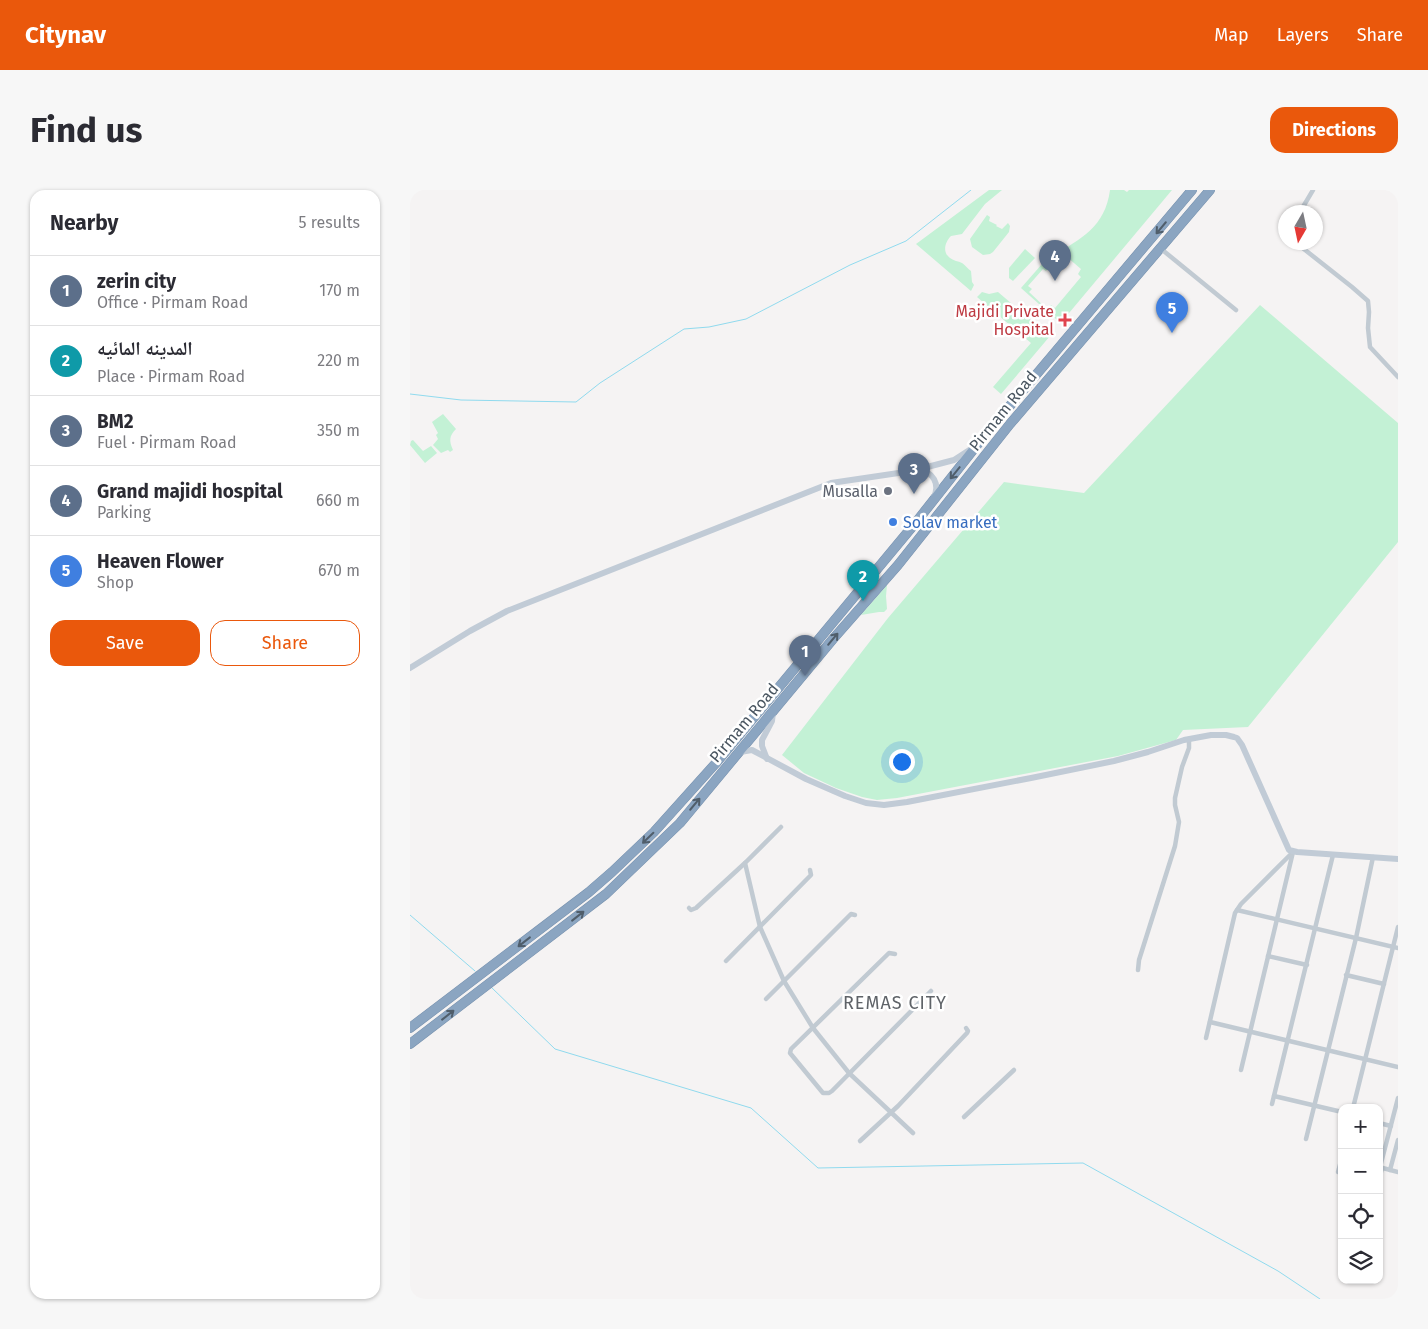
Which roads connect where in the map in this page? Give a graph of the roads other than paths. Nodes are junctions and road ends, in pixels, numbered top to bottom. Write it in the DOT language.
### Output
graph roads {
  1 [pos="1192,190"];
  2 [pos="1210,190"];
  3 [pos="1313,190"];
  4 [pos="1304,205"];
  5 [pos="1160,248"];
  6 [pos="1305,250"];
  7 [pos="1236,310"];
  8 [pos="1045,364"];
  9 [pos="1054,372"];
  10 [pos="1398,377"];
  11 [pos="981,440"];
  12 [pos="912,471"];
  13 [pos="931,503"];
  14 [pos="866,582"];
  15 [pos="879,587"];
  16 [pos="410,668"];
  17 [pos="773,712"];
  18 [pos="1189,739"];
  19 [pos="739,752"];
  20 [pos="767,759"];
  21 [pos="781,827"];
  22 [pos="1293,852"];
  23 [pos="1333,855"];
  24 [pos="1373,857"];
  25 [pos="1398,859"];
  26 [pos="745,863"];
  27 [pos="810,870"];
  28 [pos="689,908"];
  29 [pos="1237,910"];
  30 [pos="855,915"];
  31 [pos="1276,919"];
  32 [pos="760,927"];
  33 [pos="1398,927"];
  34 [pos="1316,928"];
  35 [pos="1356,938"];
  36 [pos="1396,948"];
  37 [pos="895,954"];
  38 [pos="1268,956"];
  39 [pos="726,961"];
  40 [pos="1307,965"];
  41 [pos="1138,970"];
  42 [pos="1346,975"];
  43 [pos="784,980"];
  44 [pos="1384,984"];
  45 [pos="931,991"];
  46 [pos="766,999"];
  47 [pos="1210,1022"];
  48 [pos="410,1028"];
  49 [pos="813,1028"];
  50 [pos="966,1028"];
  51 [pos="1250,1032"];
  52 [pos="1206,1038"];
  53 [pos="1288,1041"];
  54 [pos="410,1044"];
  55 [pos="1327,1050"];
  56 [pos="1366,1060"];
  57 [pos="1398,1067"];
  58 [pos="1014,1070"];
  59 [pos="1241,1070"];
  60 [pos="850,1073"];
  61 [pos="1274,1096"];
  62 [pos="1398,1098"];
  63 [pos="1272,1104"];
  64 [pos="1354,1104"];
  65 [pos="1313,1105"];
  66 [pos="1338,1111"];
  67 [pos="891,1112"];
  68 [pos="964,1117"];
  69 [pos="1383,1124"];
  70 [pos="1391,1126"];
  71 [pos="914,1133"];
  72 [pos="1306,1139"];
  73 [pos="1398,1140"];
  74 [pos="860,1141"];
  75 [pos="1383,1159"];
  76 [pos="1383,1168"];
  77 [pos="1390,1170"];
  78 [pos="1398,1172"];
  1 -- 8 [label="highway, Pirmam Road, one-way"];
  2 -- 5 [label="highway, Pirmam Road"];
  3 -- 4 [label="street"];
  5 -- 7 [label="street"];
  5 -- 9 [label="highway, Pirmam Road"];
  6 -- 10 [label="street"];
  8 -- 9 [label="highway"];
  8 -- 11 [label="highway, Pirmam Road"];
  9 -- 15 [label="highway, Pirmam Road"];
  11 -- 12 [label="street"];
  11 -- 13 [label="highway, Pirmam Road, one-way"];
  12 -- 13 [label="street"];
  12 -- 16 [label="street"];
  13 -- 14 [label="highway, Pirmam Road"];
  14 -- 15 [label="highway"];
  14 -- 48 [label="highway, Pirmam Road, one-way"];
  17 -- 15 [label="highway, Pirmam Road, one-way"];
  17 -- 19 [label="highway, Pirmam Road"];
  17 -- 20 [label="street"];
  18 -- 20 [label="street"];
  18 -- 22 [label="street"];
  18 -- 41 [label="street"];
  19 -- 20 [label="street"];
  54 -- 19 [label="highway, Pirmam Road, one-way"];
  21 -- 26 [label="street"];
  22 -- 23 [label="street"];
  22 -- 29 [label="street"];
  22 -- 31 [label="street"];
  23 -- 24 [label="street"];
  23 -- 34 [label="street"];
  24 -- 25 [label="street"];
  24 -- 35 [label="street"];
  26 -- 28 [label="street"];
  26 -- 32 [label="street"];
  27 -- 32 [label="street"];
  29 -- 31 [label="street"];
  29 -- 47 [label="street"];
  30 -- 43 [label="street"];
  31 -- 34 [label="street"];
  31 -- 38 [label="street"];
  32 -- 39 [label="street"];
  32 -- 43 [label="street"];
  33 -- 36 [label="street"];
  34 -- 35 [label="street"];
  34 -- 40 [label="street"];
  35 -- 36 [label="street"];
  35 -- 42 [label="street"];
  36 -- 44 [label="street"];
  37 -- 49 [label="street"];
  38 -- 40 [label="street"];
  38 -- 51 [label="street"];
  40 -- 53 [label="street"];
  42 -- 44 [label="street"];
  42 -- 55 [label="street"];
  43 -- 46 [label="street"];
  43 -- 49 [label="street"];
  44 -- 56 [label="street"];
  45 -- 60 [label="street"];
  47 -- 51 [label="street"];
  47 -- 52 [label="street"];
  49 -- 60 [label="street"];
  49 -- 60 [label="street"];
  50 -- 67 [label="street"];
  51 -- 53 [label="street"];
  51 -- 59 [label="street"];
  53 -- 55 [label="street"];
  53 -- 61 [label="street"];
  55 -- 56 [label="street"];
  55 -- 65 [label="street"];
  56 -- 57 [label="street"];
  56 -- 64 [label="street"];
  58 -- 68 [label="street"];
  60 -- 67 [label="street"];
  61 -- 63 [label="street"];
  61 -- 65 [label="street"];
  62 -- 70 [label="street"];
  65 -- 66 [label="street"];
  65 -- 72 [label="street"];
  67 -- 71 [label="street"];
  67 -- 74 [label="street"];
  69 -- 70 [label="street"];
  70 -- 75 [label="street"];
  73 -- 77 [label="street"];
  76 -- 77 [label="street"];
  77 -- 78 [label="street"];
}
